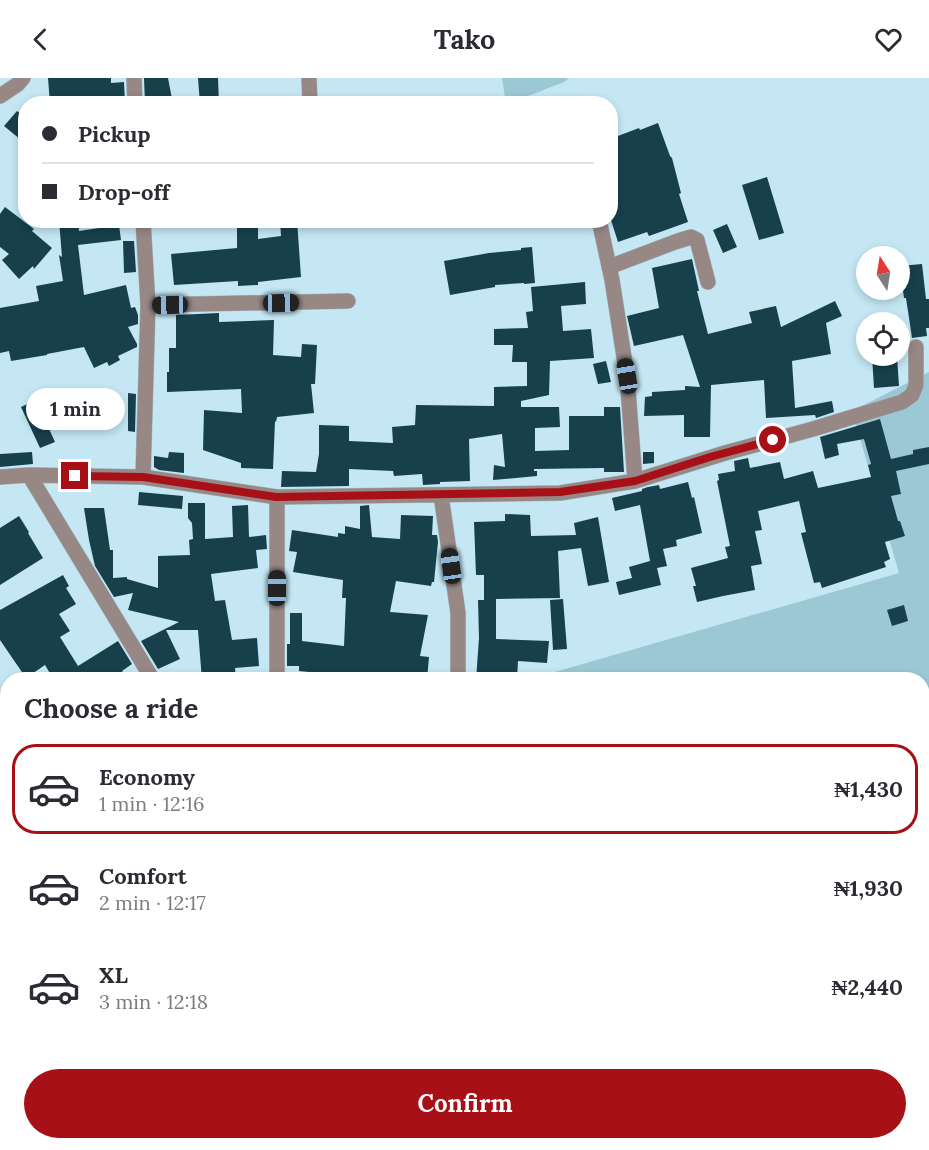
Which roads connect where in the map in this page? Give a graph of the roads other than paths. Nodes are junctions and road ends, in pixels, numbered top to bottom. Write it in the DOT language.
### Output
graph roads {
  1 [pos="23,78"];
  2 [pos="134,78"];
  3 [pos="309,78"];
  4 [pos="0,96"];
  5 [pos="135,96"];
  6 [pos="310,96"];
  7 [pos="143,228"];
  8 [pos="601,228"];
  9 [pos="609,267"];
  10 [pos="708,282"];
  11 [pos="348,301"];
  12 [pos="148,305"];
  13 [pos="916,348"];
  14 [pos="29,475"];
  15 [pos="0,477"];
  16 [pos="143,477"];
  17 [pos="635,481"];
  18 [pos="441,495"];
  19 [pos="276,497"];
  20 [pos="148,672"];
  21 [pos="277,672"];
  22 [pos="458,672"];
  1 -- 4 [label="street"];
  2 -- 5 [label="street"];
  3 -- 6 [label="street"];
  7 -- 12 [label="street"];
  8 -- 9 [label="street"];
  9 -- 10 [label="street"];
  9 -- 17 [label="street"];
  11 -- 12 [label="street"];
  12 -- 16 [label="street"];
  13 -- 17 [label="street"];
  14 -- 15 [label="street"];
  14 -- 16 [label="street"];
  14 -- 20 [label="street"];
  16 -- 19 [label="street"];
  17 -- 18 [label="street"];
  18 -- 19 [label="street"];
  18 -- 22 [label="street"];
  19 -- 21 [label="street"];
}
